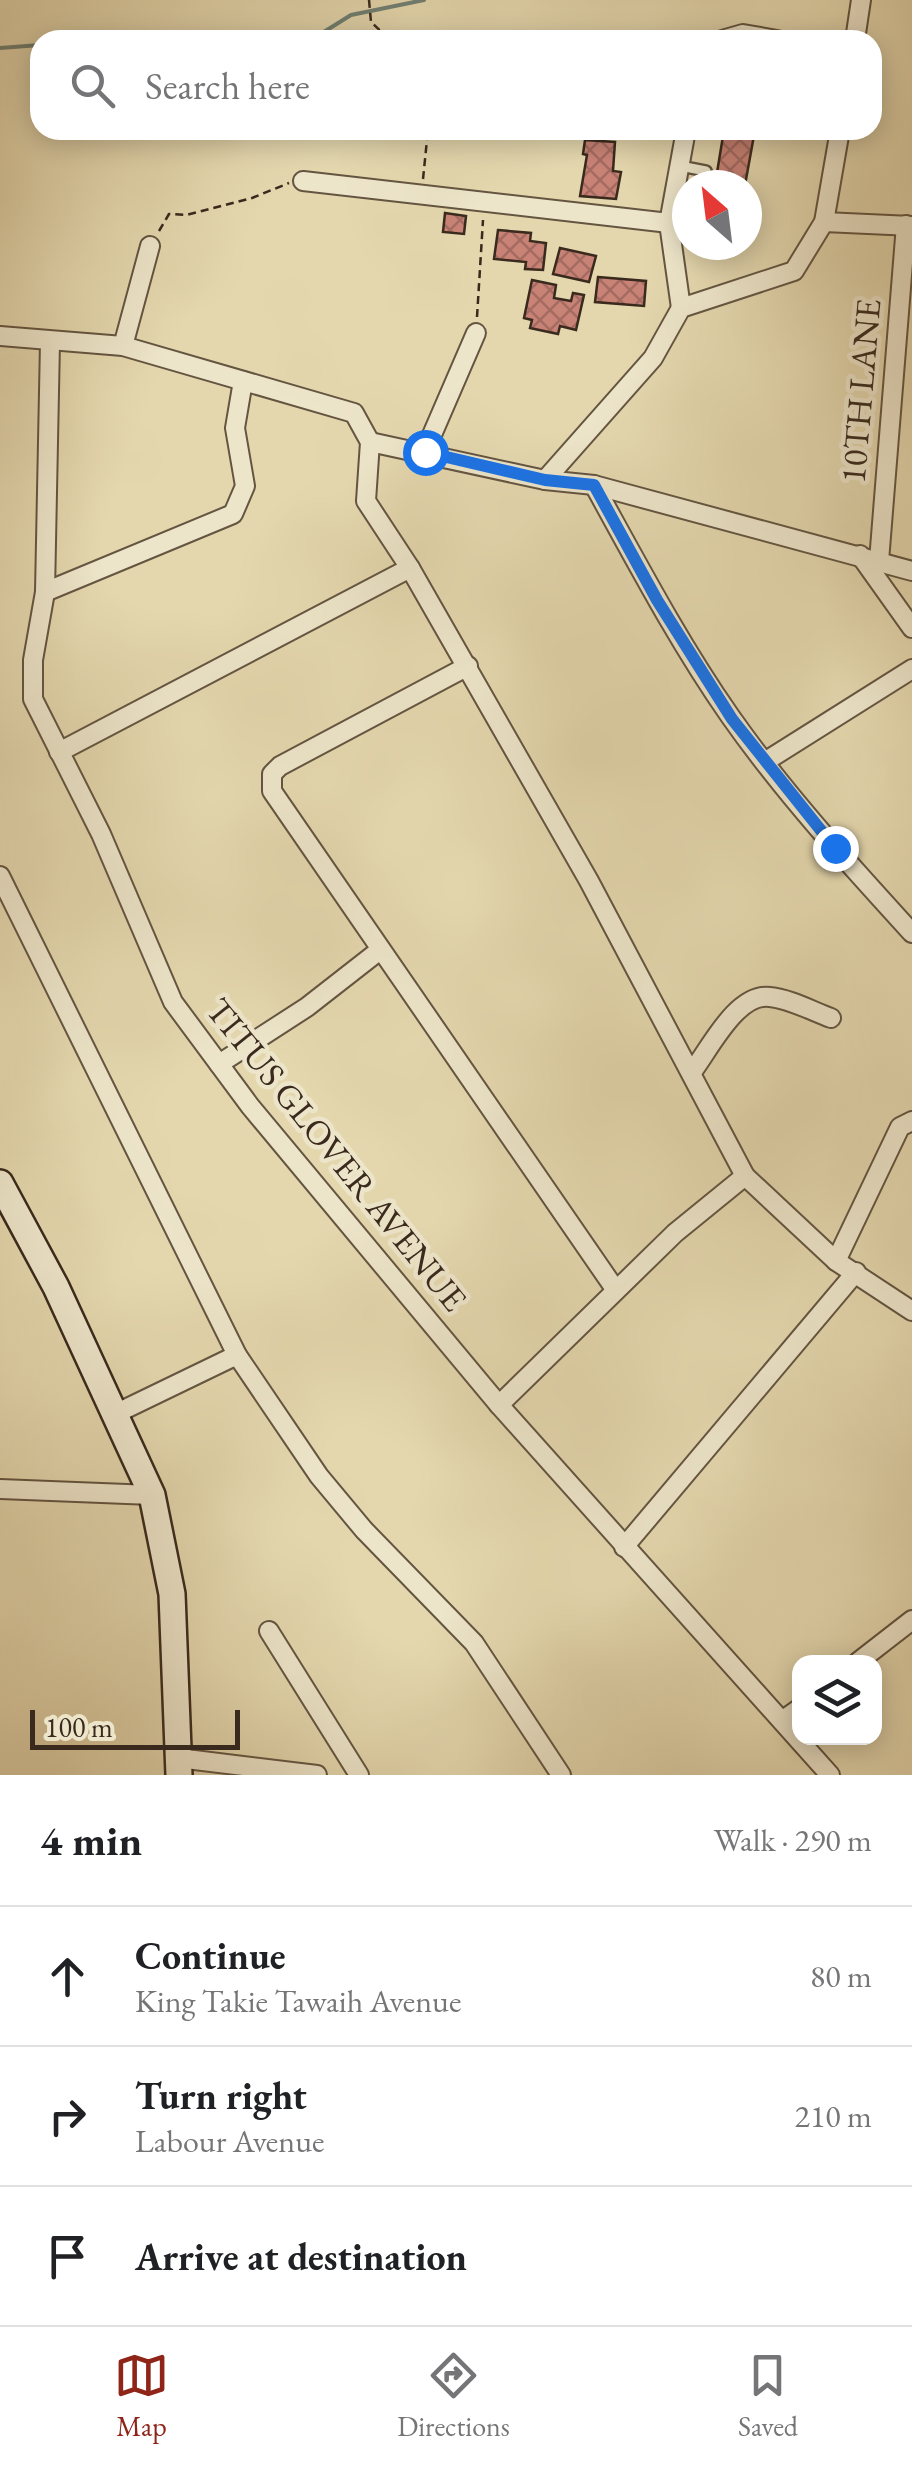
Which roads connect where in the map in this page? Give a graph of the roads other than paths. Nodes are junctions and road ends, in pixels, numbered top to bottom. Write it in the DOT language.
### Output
graph roads {
  1 [pos="861,0"];
  2 [pos="857,30"];
  3 [pos="684,140"];
  4 [pos="838,140"];
  5 [pos="680,166"];
  6 [pos="701,170"];
  7 [pos="303,182"];
  8 [pos="824,222"];
  9 [pos="669,223"];
  10 [pos="909,226"];
  11 [pos="150,246"];
  12 [pos="681,308"];
  13 [pos="476,333"];
  14 [pos="0,336"];
  15 [pos="50,342"];
  16 [pos="123,346"];
  17 [pos="243,381"];
  18 [pos="903,396"];
  19 [pos="370,442"];
  20 [pos="425,452"];
  21 [pos="545,480"];
  22 [pos="594,485"];
  23 [pos="859,554"];
  24 [pos="879,561"];
  25 [pos="410,568"];
  26 [pos="912,571"];
  27 [pos="45,592"];
  28 [pos="912,628"];
  29 [pos="468,666"];
  30 [pos="912,669"];
  31 [pos="59,752"];
  32 [pos="766,761"];
  33 [pos="0,876"];
  34 [pos="912,933"];
  35 [pos="380,950"];
  36 [pos="832,1018"];
  37 [pos="219,1064"];
  38 [pos="692,1072"];
  39 [pos="912,1121"];
  40 [pos="745,1176"];
  41 [pos="0,1183"];
  42 [pos="836,1262"];
  43 [pos="856,1272"];
  44 [pos="615,1289"];
  45 [pos="912,1311"];
  46 [pos="238,1355"];
  47 [pos="499,1406"];
  48 [pos="117,1414"];
  49 [pos="0,1490"];
  50 [pos="152,1495"];
  51 [pos="624,1547"];
  52 [pos="912,1620"];
  53 [pos="269,1631"];
  54 [pos="867,1655"];
  55 [pos="792,1714"];
  56 [pos="783,1720"];
  57 [pos="179,1767"];
  58 [pos="317,1775"];
  59 [pos="359,1775"];
  60 [pos="561,1775"];
  61 [pos="830,1775"];
  1 -- 2 [label="street"];
  3 -- 5 [label="street"];
  4 -- 8 [label="street"];
  5 -- 6 [label="lane"];
  5 -- 9 [label="street"];
  7 -- 9 [label="street"];
  8 -- 10 [label="street"];
  8 -- 12 [label="street"];
  9 -- 12 [label="street"];
  10 -- 18 [label="street, 10TH LANE"];
  11 -- 16 [label="street"];
  12 -- 21 [label="street"];
  13 -- 20 [label="street"];
  14 -- 15 [label="street"];
  15 -- 16 [label="street"];
  15 -- 27 [label="street, TITUS GLOVER AVENUE"];
  16 -- 17 [label="street"];
  17 -- 19 [label="street"];
  17 -- 27 [label="street"];
  18 -- 24 [label="street, 10TH LANE"];
  19 -- 20 [label="street"];
  19 -- 25 [label="street"];
  20 -- 21 [label="street"];
  21 -- 22 [label="street"];
  22 -- 23 [label="street"];
  22 -- 32 [label="street"];
  23 -- 24 [label="street"];
  23 -- 28 [label="street"];
  24 -- 26 [label="street"];
  25 -- 29 [label="street"];
  25 -- 31 [label="street"];
  27 -- 31 [label="street, TITUS GLOVER AVENUE"];
  29 -- 35 [label="street"];
  29 -- 38 [label="street"];
  30 -- 32 [label="street"];
  31 -- 37 [label="street, TITUS GLOVER AVENUE"];
  32 -- 34 [label="street"];
  33 -- 46 [label="street"];
  35 -- 37 [label="street"];
  35 -- 44 [label="street"];
  36 -- 38 [label="street"];
  37 -- 47 [label="street, TITUS GLOVER AVENUE"];
  38 -- 40 [label="street"];
  39 -- 42 [label="street"];
  40 -- 42 [label="street"];
  40 -- 44 [label="street"];
  41 -- 48 [label="street"];
  42 -- 43 [label="street"];
  43 -- 45 [label="street"];
  43 -- 51 [label="street"];
  44 -- 47 [label="street"];
  46 -- 48 [label="street"];
  46 -- 60 [label="street"];
  47 -- 51 [label="street, TITUS GLOVER AVENUE"];
  48 -- 50 [label="street"];
  49 -- 50 [label="street"];
  50 -- 57 [label="street"];
  51 -- 56 [label="street, TITUS GLOVER AVENUE"];
  52 -- 54 [label="street"];
  53 -- 59 [label="street"];
  55 -- 56 [label="street"];
  56 -- 61 [label="street, TITUS GLOVER AVENUE"];
  57 -- 58 [label="street"];
}
